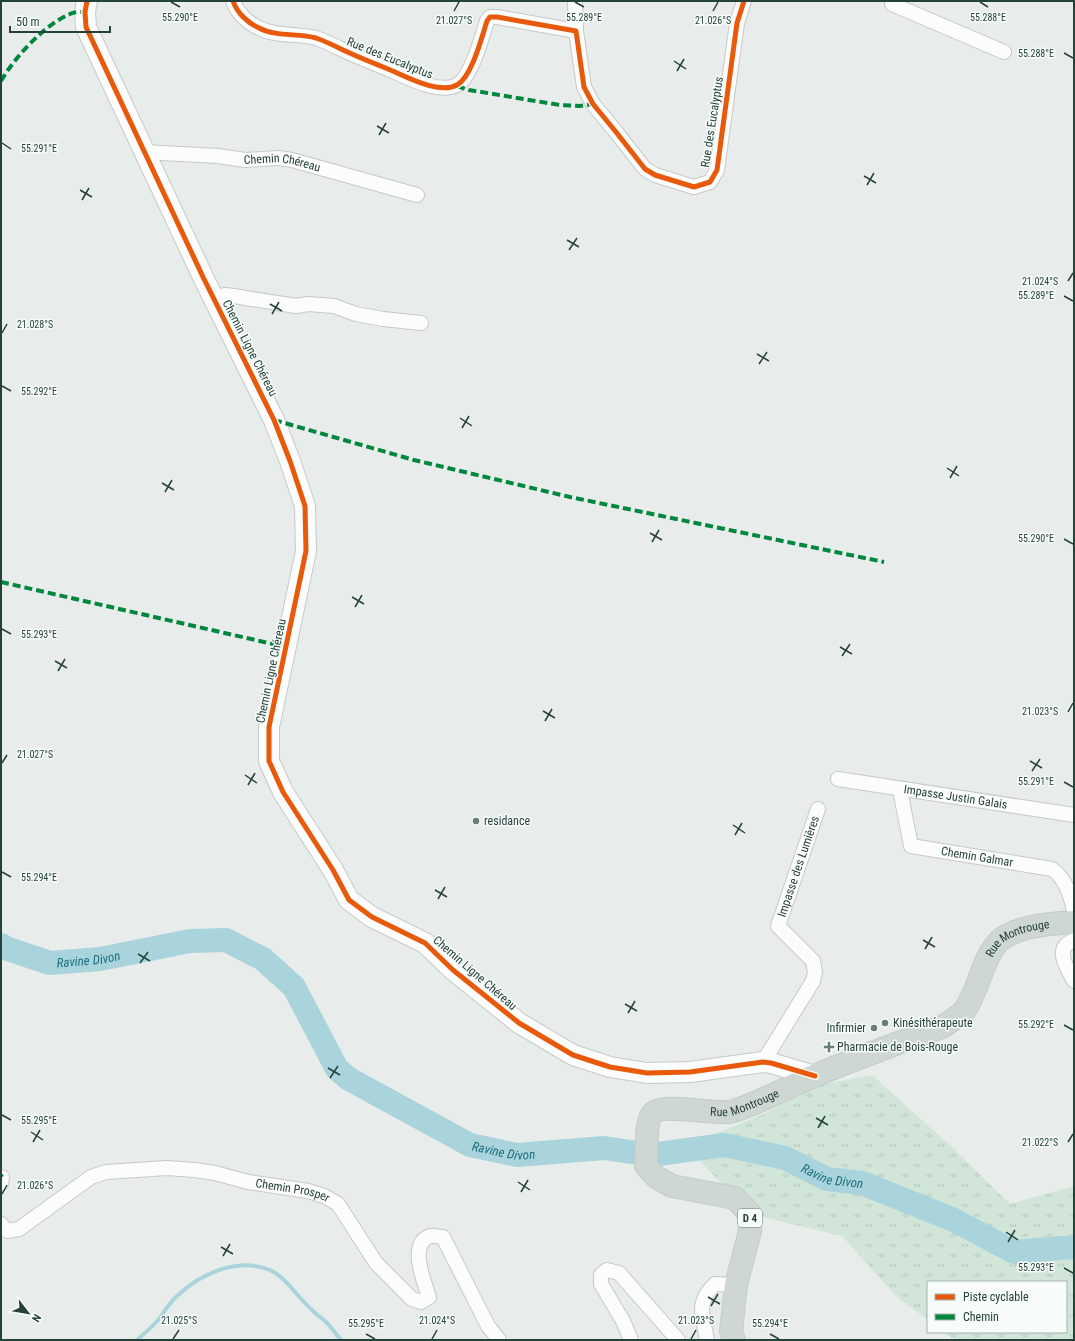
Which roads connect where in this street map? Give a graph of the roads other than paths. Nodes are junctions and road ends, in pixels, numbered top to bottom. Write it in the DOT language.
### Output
graph roads {
  1 [pos="87,1"];
  2 [pos="232,1"];
  3 [pos="575,1"];
  4 [pos="744,1"];
  5 [pos="890,2"];
  6 [pos="576,30"];
  7 [pos="1004,52"];
  8 [pos="144,152"];
  9 [pos="417,195"];
  10 [pos="214,298"];
  11 [pos="421,323"];
  12 [pos="838,779"];
  13 [pos="900,790"];
  14 [pos="818,809"];
  15 [pos="1074,815"];
  16 [pos="1074,911"];
  17 [pos="1074,922"];
  18 [pos="1074,940"];
  19 [pos="1074,981"];
  20 [pos="763,1062"];
  21 [pos="814,1076"];
  22 [pos="2,1176"];
  23 [pos="1,1184"];
  24 [pos="1,1224"];
  25 [pos="736,1285"];
  26 [pos="499,1340"];
  27 [pos="631,1340"];
  28 [pos="678,1340"];
  29 [pos="707,1340"];
  30 [pos="734,1340"];
  1 -- 8 [label="street, Chemin Ligne Chéreau"];
  2 -- 6 [label="street, Rue des Eucalyptus"];
  3 -- 6 [label="street, Rue des Eucalyptus"];
  4 -- 6 [label="street, Rue des Eucalyptus"];
  5 -- 7 [label="street"];
  8 -- 9 [label="street, Chemin Chéreau"];
  8 -- 10 [label="street, Chemin Ligne Chéreau"];
  10 -- 11 [label="street"];
  10 -- 20 [label="street, Chemin Ligne Chéreau"];
  12 -- 13 [label="street, Impasse Justin Galais"];
  13 -- 15 [label="street, Impasse Justin Galais"];
  13 -- 16 [label="street, Chemin Galmar"];
  14 -- 20 [label="street, Impasse des Lumières"];
  17 -- 21 [label="main road, Rue Montrouge / D 4"];
  18 -- 19 [label="street"];
  20 -- 21 [label="street, Chemin Ligne Chéreau"];
  21 -- 25 [label="main road, Rue Montrouge / D 4"];
  22 -- 23 [label="street"];
  24 -- 26 [label="street, Chemin Prosper"];
  25 -- 29 [label="street"];
  25 -- 30 [label="main road, Rue Montrouge / D 4"];
  27 -- 28 [label="street"];
}
